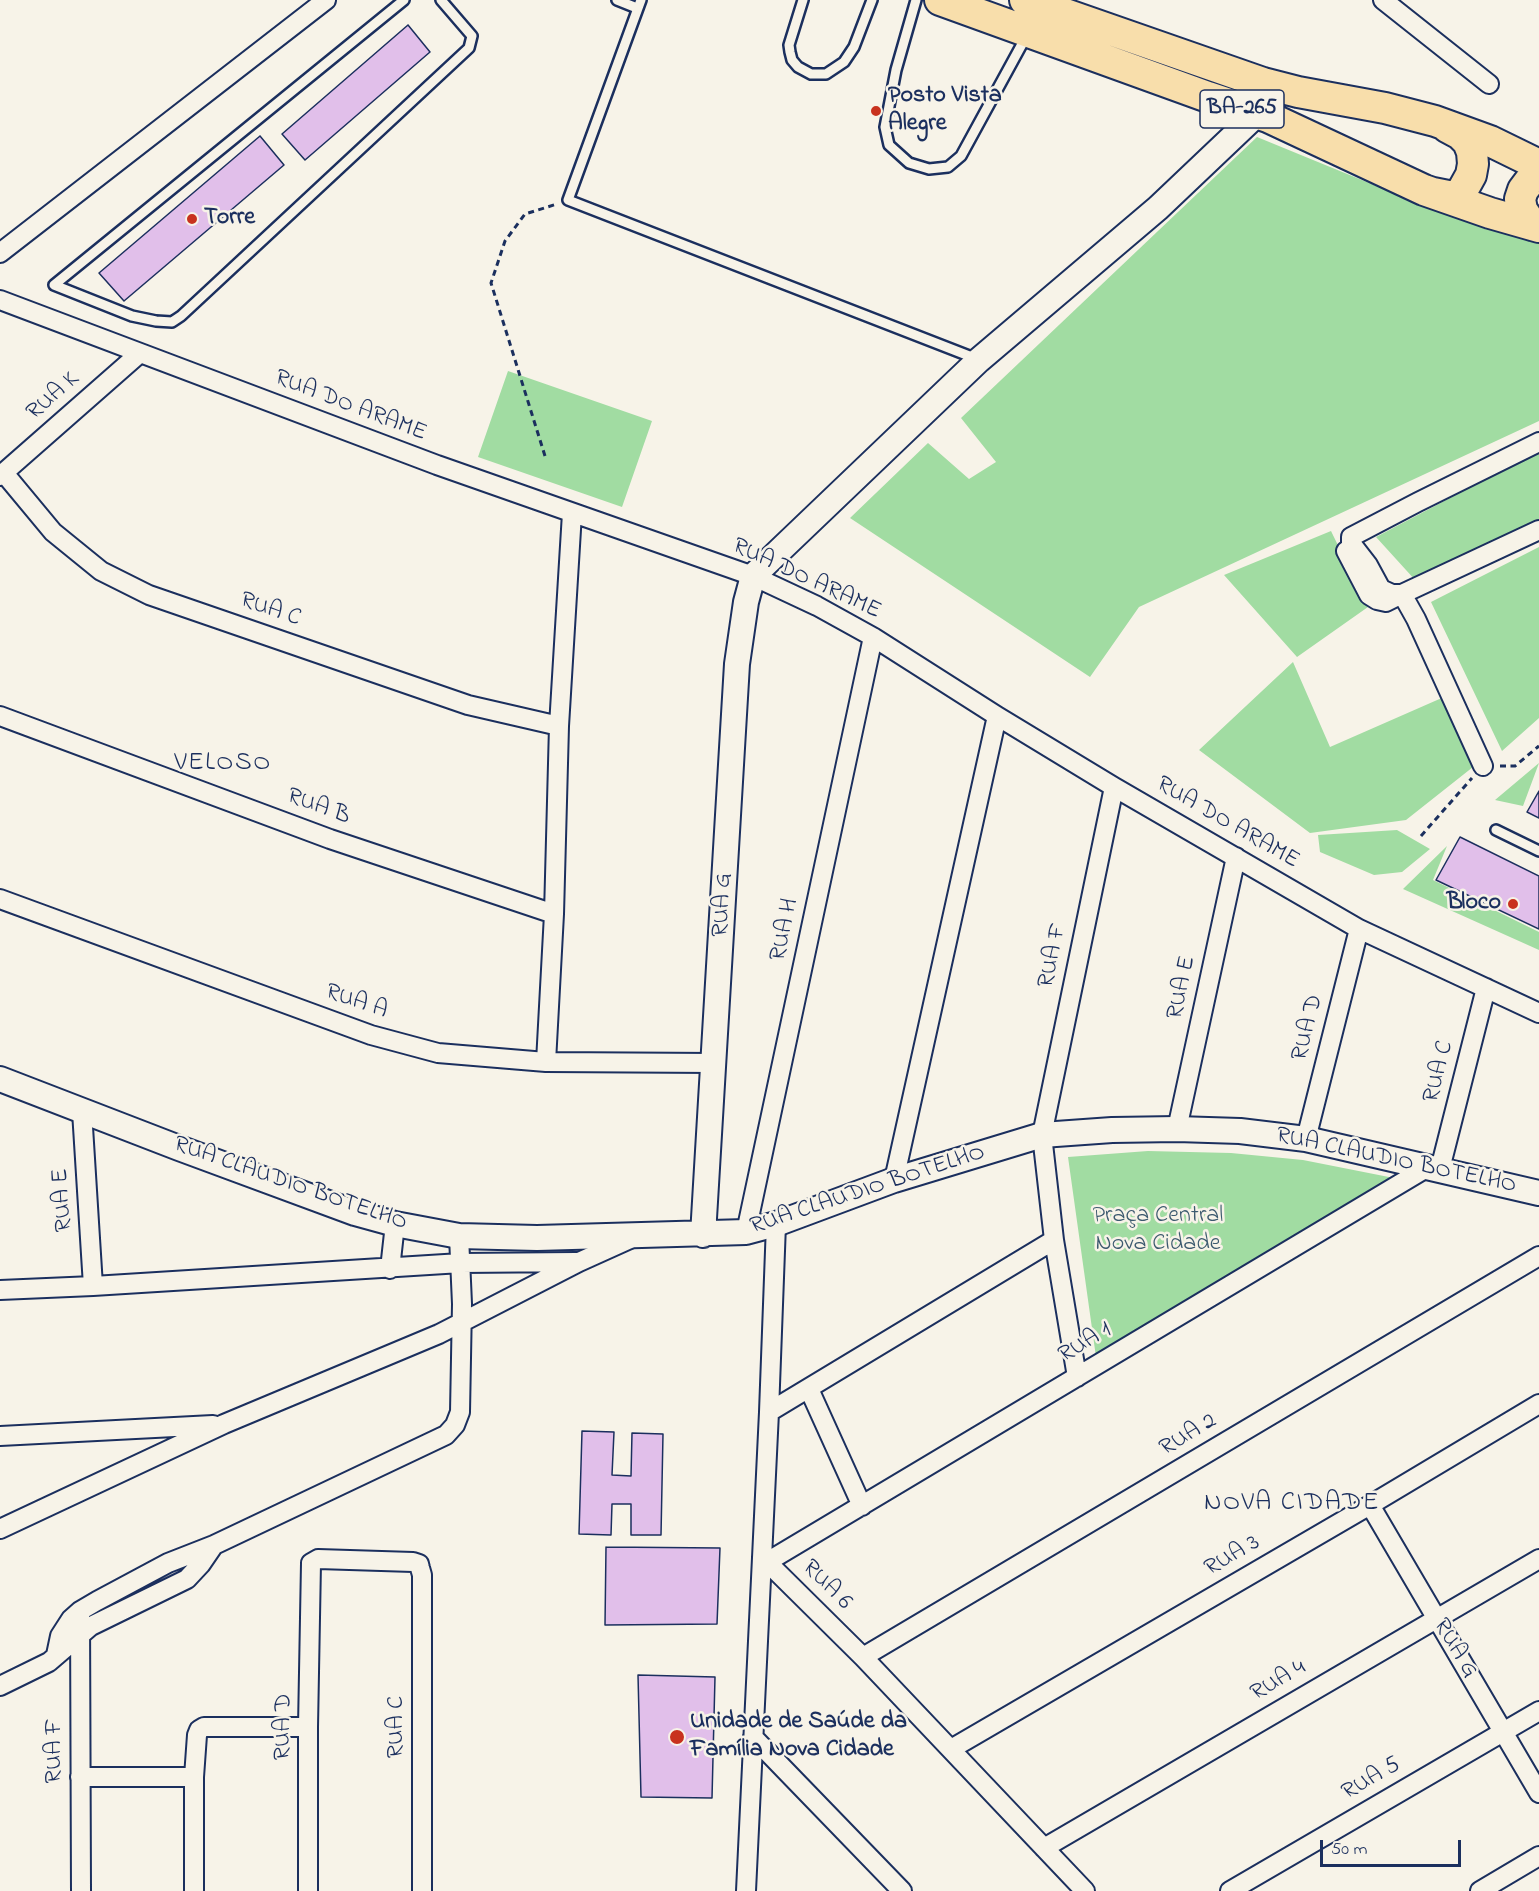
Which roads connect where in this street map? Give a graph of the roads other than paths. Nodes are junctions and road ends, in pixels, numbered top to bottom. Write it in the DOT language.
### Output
graph roads {
  1 [pos="326,0"];
  2 [pos="404,0"];
  3 [pos="441,0"];
  4 [pos="617,0"];
  5 [pos="803,0"];
  6 [pos="872,0"];
  7 [pos="916,0"];
  8 [pos="940,0"];
  9 [pos="1025,0"];
  10 [pos="1383,0"];
  11 [pos="639,4"];
  12 [pos="1028,33"];
  13 [pos="1489,84"];
  14 [pos="1257,114"];
  15 [pos="1435,121"];
  16 [pos="1539,165"];
  17 [pos="1539,175"];
  18 [pos="1424,190"];
  19 [pos="1535,226"];
  20 [pos="0,253"];
  21 [pos="0,300"];
  22 [pos="140,353"];
  23 [pos="979,360"];
  24 [pos="1539,442"];
  25 [pos="2,474"];
  26 [pos="572,513"];
  27 [pos="1539,530"];
  28 [pos="753,576"];
  29 [pos="1401,594"];
  30 [pos="873,637"];
  31 [pos="0,716"];
  32 [pos="998,716"];
  33 [pos="559,726"];
  34 [pos="1483,766"];
  35 [pos="1114,787"];
  36 [pos="1496,830"];
  37 [pos="1539,851"];
  38 [pos="1236,857"];
  39 [pos="0,899"];
  40 [pos="554,914"];
  41 [pos="1359,929"];
  42 [pos="1486,988"];
  43 [pos="1539,1013"];
  44 [pos="546,1062"];
  45 [pos="715,1064"];
  46 [pos="0,1079"];
  47 [pos="82,1111"];
  48 [pos="1177,1129"];
  49 [pos="1042,1135"];
  50 [pos="1306,1139"];
  51 [pos="1434,1168"];
  52 [pos="894,1180"];
  53 [pos="1539,1193"];
  54 [pos="395,1224"];
  55 [pos="776,1224"];
  56 [pos="746,1232"];
  57 [pos="703,1234"];
  58 [pos="459,1236"];
  59 [pos="634,1237"];
  60 [pos="1054,1240"];
  61 [pos="1539,1256"];
  62 [pos="579,1262"];
  63 [pos="460,1263"];
  64 [pos="390,1269"];
  65 [pos="93,1286"];
  66 [pos="0,1290"];
  67 [pos="462,1324"];
  68 [pos="1077,1377"];
  69 [pos="809,1389"];
  70 [pos="1539,1404"];
  71 [pos="769,1412"];
  72 [pos="224,1424"];
  73 [pos="0,1436"];
  74 [pos="1370,1505"];
  75 [pos="862,1506"];
  76 [pos="0,1528"];
  77 [pos="214,1545"];
  78 [pos="765,1559"];
  79 [pos="1539,1559"];
  80 [pos="419,1564"];
  81 [pos="80,1611"];
  82 [pos="1436,1618"];
  83 [pos="80,1634"];
  84 [pos="56,1655"];
  85 [pos="863,1657"];
  86 [pos="0,1686"];
  87 [pos="1539,1711"];
  88 [pos="308,1727"];
  89 [pos="1504,1731"];
  90 [pos="753,1737"];
  91 [pos="951,1749"];
  92 [pos="81,1777"];
  93 [pos="194,1777"];
  94 [pos="1539,1793"];
  95 [pos="1044,1848"];
  96 [pos="1539,1856"];
  97 [pos="81,1891"];
  98 [pos="194,1891"];
  99 [pos="308,1891"];
  100 [pos="422,1891"];
  101 [pos="746,1891"];
  102 [pos="902,1891"];
  103 [pos="1085,1891"];
  104 [pos="1230,1891"];
  105 [pos="1480,1891"];
  1 -- 20 [label="street"];
  2 -- 3 [label="lane"];
  4 -- 11 [label="lane"];
  5 -- 6 [label="lane"];
  7 -- 12 [label="lane"];
  8 -- 12 [label="main road, BA-265"];
  9 -- 15 [label="main road"];
  10 -- 13 [label="street"];
  11 -- 23 [label="lane"];
  12 -- 14 [label="main road, BA-265"];
  14 -- 18 [label="main road, BA-265"];
  14 -- 23 [label="street"];
  15 -- 16 [label="main road"];
  15 -- 18 [label="main road"];
  17 -- 19 [label="main road"];
  18 -- 19 [label="main road, BA-265"];
  21 -- 22 [label="street, RUA DO ARAME"];
  22 -- 25 [label="street, RUA K"];
  22 -- 26 [label="street, RUA DO ARAME"];
  23 -- 28 [label="street"];
  24 -- 29 [label="street"];
  25 -- 33 [label="street, RUA C"];
  26 -- 28 [label="street, RUA DO ARAME"];
  26 -- 33 [label="street"];
  27 -- 29 [label="street"];
  28 -- 30 [label="street, RUA DO ARAME"];
  28 -- 45 [label="street, RUA G"];
  29 -- 34 [label="street"];
  30 -- 32 [label="street, RUA DO ARAME"];
  30 -- 56 [label="street, RUA H"];
  31 -- 40 [label="street, RUA B"];
  32 -- 35 [label="street, RUA DO ARAME"];
  32 -- 52 [label="street"];
  33 -- 40 [label="street"];
  35 -- 38 [label="street, RUA DO ARAME"];
  35 -- 49 [label="street, RUA F"];
  36 -- 37 [label="lane"];
  38 -- 41 [label="street, RUA DO ARAME"];
  38 -- 48 [label="street, RUA E"];
  39 -- 44 [label="street, RUA A"];
  40 -- 44 [label="street"];
  41 -- 42 [label="street, RUA DO ARAME"];
  41 -- 50 [label="street, RUA D"];
  42 -- 43 [label="street, RUA DO ARAME"];
  42 -- 51 [label="street, RUA C"];
  44 -- 45 [label="street, RUA A"];
  45 -- 57 [label="street, RUA G"];
  46 -- 47 [label="street, RUA CLAUDIO BOTELHO"];
  47 -- 54 [label="street, RUA CLAUDIO BOTELHO"];
  47 -- 65 [label="street, RUA E"];
  48 -- 49 [label="street, RUA CLAUDIO BOTELHO"];
  48 -- 50 [label="street, RUA CLAUDIO BOTELHO"];
  49 -- 52 [label="street, RUA CLAUDIO BOTELHO"];
  49 -- 60 [label="street, RUA F"];
  50 -- 51 [label="street, RUA CLAUDIO BOTELHO"];
  51 -- 53 [label="street, RUA CLAUDIO BOTELHO"];
  51 -- 68 [label="street, RUA 1"];
  52 -- 55 [label="street, RUA CLAUDIO BOTELHO"];
  54 -- 58 [label="street, RUA CLAUDIO BOTELHO"];
  54 -- 64 [label="street"];
  55 -- 56 [label="street, RUA CLAUDIO BOTELHO"];
  55 -- 71 [label="street"];
  56 -- 57 [label="street, RUA CLAUDIO BOTELHO"];
  57 -- 59 [label="street, RUA CLAUDIO BOTELHO"];
  58 -- 59 [label="street, RUA CLAUDIO BOTELHO"];
  58 -- 63 [label="street"];
  59 -- 62 [label="street"];
  60 -- 68 [label="street, RUA F"];
  60 -- 69 [label="street"];
  61 -- 85 [label="street, RUA 2"];
  62 -- 63 [label="street"];
  62 -- 67 [label="street"];
  63 -- 64 [label="street"];
  63 -- 67 [label="street"];
  64 -- 65 [label="street"];
  65 -- 66 [label="street"];
  67 -- 72 [label="street"];
  67 -- 77 [label="street"];
  68 -- 75 [label="street, RUA 1"];
  69 -- 71 [label="street"];
  69 -- 75 [label="street"];
  70 -- 74 [label="street, RUA 3"];
  71 -- 78 [label="street"];
  72 -- 73 [label="street"];
  72 -- 76 [label="street"];
  74 -- 82 [label="street, RUA G"];
  74 -- 91 [label="street, RUA 3"];
  75 -- 78 [label="street, RUA 1"];
  77 -- 81 [label="street"];
  77 -- 83 [label="street"];
  78 -- 85 [label="street, RUA 6"];
  78 -- 90 [label="street"];
  79 -- 82 [label="street, RUA 4"];
  80 -- 88 [label="street, RUA D"];
  80 -- 100 [label="street, RUA C"];
  81 -- 83 [label="street, RUA F"];
  81 -- 84 [label="street"];
  82 -- 89 [label="street, RUA G"];
  82 -- 95 [label="street, RUA 4"];
  83 -- 84 [label="street"];
  83 -- 92 [label="street, RUA F"];
  84 -- 86 [label="street"];
  85 -- 91 [label="street, RUA 6"];
  87 -- 89 [label="street, RUA 5"];
  88 -- 93 [label="street"];
  88 -- 99 [label="street, RUA D"];
  89 -- 94 [label="street, RUA G"];
  89 -- 104 [label="street, RUA 5"];
  90 -- 101 [label="street"];
  90 -- 102 [label="street"];
  91 -- 95 [label="street, RUA 6"];
  92 -- 93 [label="street"];
  92 -- 97 [label="street, RUA F"];
  93 -- 98 [label="street"];
  95 -- 103 [label="street, RUA 6"];
  96 -- 105 [label="street"];
}
